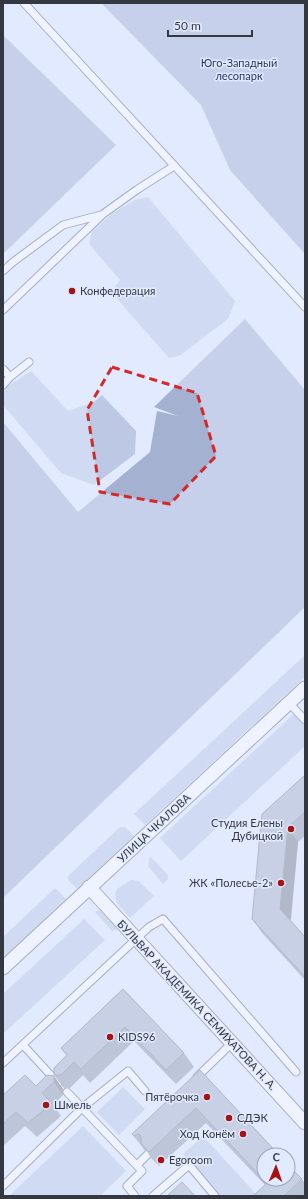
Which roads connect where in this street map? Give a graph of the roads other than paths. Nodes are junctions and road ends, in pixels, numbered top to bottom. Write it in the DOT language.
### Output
graph roads {
  1 [pos="24,3"];
  2 [pos="174,166"];
  3 [pos="103,214"];
  4 [pos="3,271"];
  5 [pos="305,307"];
  6 [pos="3,310"];
  7 [pos="29,362"];
  8 [pos="3,369"];
  9 [pos="10,377"];
  10 [pos="3,385"];
  11 [pos="305,688"];
  12 [pos="289,703"];
  13 [pos="305,720"];
  14 [pos="90,887"];
  15 [pos="136,940"];
  16 [pos="3,968"];
  17 [pos="232,1042"];
  18 [pos="23,1045"];
  19 [pos="3,1063"];
  20 [pos="296,1072"];
  21 [pos="197,1077"];
  22 [pos="60,1085"];
  23 [pos="146,1091"];
  24 [pos="67,1092"];
  25 [pos="82,1108"];
  26 [pos="305,1123"];
  27 [pos="148,1154"];
  28 [pos="138,1164"];
  29 [pos="3,1186"];
  30 [pos="135,1196"];
  31 [pos="153,1196"];
  32 [pos="215,1196"];
  1 -- 2 [label="lane"];
  2 -- 3 [label="lane"];
  2 -- 5 [label="lane"];
  3 -- 4 [label="lane"];
  3 -- 6 [label="lane"];
  7 -- 9 [label="lane"];
  8 -- 9 [label="lane"];
  9 -- 10 [label="lane"];
  11 -- 12 [label="street, УЛИЦА ЧКАЛОВА"];
  12 -- 13 [label="lane"];
  12 -- 14 [label="street, УЛИЦА ЧКАЛОВА"];
  14 -- 15 [label="street, БУЛЬВАР АКАДЕМИКА СЕМИХАТОВА Н. А."];
  14 -- 16 [label="street, УЛИЦА ЧКАЛОВА"];
  15 -- 17 [label="street, БУЛЬВАР АКАДЕМИКА СЕМИХАТОВА Н. А."];
  15 -- 18 [label="lane"];
  15 -- 20 [label="lane"];
  17 -- 21 [label="lane"];
  17 -- 26 [label="street, БУЛЬВАР АКАДЕМИКА СЕМИХАТОВА Н. А."];
  18 -- 19 [label="lane"];
  18 -- 22 [label="lane"];
  23 -- 25 [label="lane"];
  24 -- 25 [label="lane"];
  25 -- 28 [label="lane"];
  25 -- 29 [label="lane"];
  27 -- 28 [label="lane"];
  28 -- 30 [label="lane"];
  31 -- 32 [label="lane"];
}
